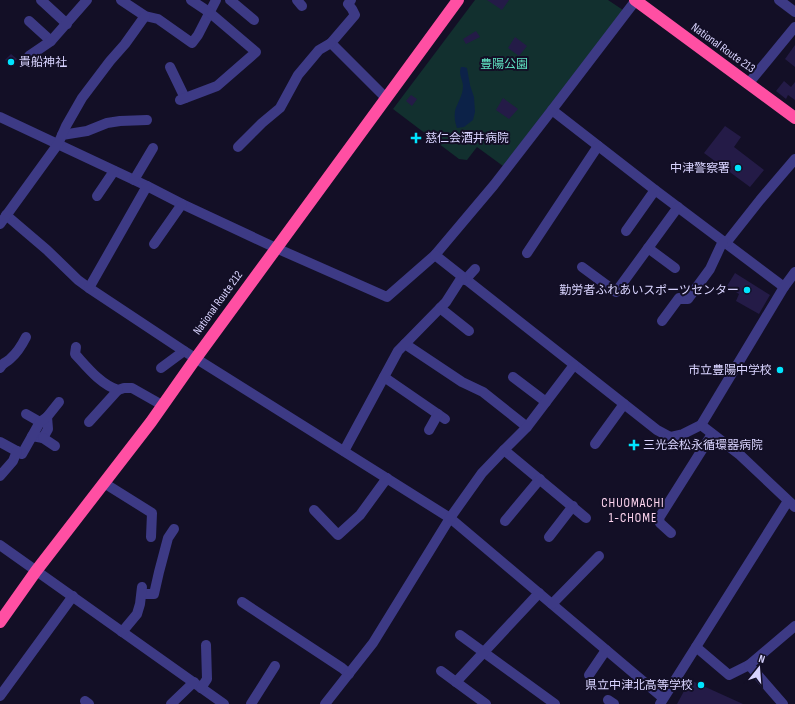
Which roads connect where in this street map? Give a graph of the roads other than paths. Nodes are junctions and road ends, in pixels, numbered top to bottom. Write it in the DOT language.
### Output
graph roads {
  1 [pos="41,0"];
  2 [pos="87,0"];
  3 [pos="121,0"];
  4 [pos="191,0"];
  5 [pos="216,0"];
  6 [pos="230,0"];
  7 [pos="351,0"];
  8 [pos="458,0"];
  9 [pos="778,0"];
  10 [pos="637,1"];
  11 [pos="209,12"];
  12 [pos="795,12"];
  13 [pos="145,16"];
  14 [pos="254,20"];
  15 [pos="29,21"];
  16 [pos="67,24"];
  17 [pos="795,27"];
  18 [pos="51,41"];
  19 [pos="331,43"];
  20 [pos="29,56"];
  21 [pos="170,67"];
  22 [pos="748,84"];
  23 [pos="386,98"];
  24 [pos="552,110"];
  25 [pos="0,117"];
  26 [pos="795,118"];
  27 [pos="147,120"];
  28 [pos="60,139"];
  29 [pos="598,146"];
  30 [pos="153,148"];
  31 [pos="238,148"];
  32 [pos="795,159"];
  33 [pos="114,170"];
  34 [pos="134,180"];
  35 [pos="146,186"];
  36 [pos="655,190"];
  37 [pos="97,196"];
  38 [pos="182,204"];
  39 [pos="678,207"];
  40 [pos="6,215"];
  41 [pos="0,224"];
  42 [pos="626,231"];
  43 [pos="725,242"];
  44 [pos="154,244"];
  45 [pos="276,248"];
  46 [pos="648,248"];
  47 [pos="526,253"];
  48 [pos="435,255"];
  49 [pos="582,267"];
  50 [pos="675,268"];
  51 [pos="475,269"];
  52 [pos="795,272"];
  53 [pos="464,278"];
  54 [pos="784,287"];
  55 [pos="89,288"];
  56 [pos="440,308"];
  57 [pos="662,321"];
  58 [pos="468,331"];
  59 [pos="26,337"];
  60 [pos="405,344"];
  61 [pos="76,347"];
  62 [pos="184,350"];
  63 [pos="196,358"];
  64 [pos="1,364"];
  65 [pos="574,365"];
  66 [pos="161,368"];
  67 [pos="384,377"];
  68 [pos="513,377"];
  69 [pos="118,390"];
  70 [pos="59,402"];
  71 [pos="546,402"];
  72 [pos="624,404"];
  73 [pos="162,405"];
  74 [pos="26,414"];
  75 [pos="44,420"];
  76 [pos="89,422"];
  77 [pos="701,425"];
  78 [pos="527,427"];
  79 [pos="429,430"];
  80 [pos="712,434"];
  81 [pos="32,436"];
  82 [pos="43,438"];
  83 [pos="0,442"];
  84 [pos="595,444"];
  85 [pos="55,446"];
  86 [pos="504,450"];
  87 [pos="17,451"];
  88 [pos="344,451"];
  89 [pos="0,476"];
  90 [pos="386,478"];
  91 [pos="540,479"];
  92 [pos="104,484"];
  93 [pos="792,504"];
  94 [pos="573,506"];
  95 [pos="314,510"];
  96 [pos="450,518"];
  97 [pos="586,518"];
  98 [pos="505,521"];
  99 [pos="174,529"];
  100 [pos="671,533"];
  101 [pos="150,537"];
  102 [pos="549,537"];
  103 [pos="0,545"];
  104 [pos="599,556"];
  105 [pos="36,571"];
  106 [pos="539,592"];
  107 [pos="73,596"];
  108 [pos="242,602"];
  109 [pos="552,604"];
  110 [pos="0,622"];
  111 [pos="795,626"];
  112 [pos="122,632"];
  113 [pos="460,635"];
  114 [pos="206,645"];
  115 [pos="696,647"];
  116 [pos="606,650"];
  117 [pos="484,652"];
  118 [pos="749,665"];
  119 [pos="275,666"];
  120 [pos="441,671"];
  121 [pos="349,674"];
  122 [pos="589,674"];
  123 [pos="456,682"];
  124 [pos="197,685"];
  125 [pos="0,696"];
  126 [pos="662,701"];
  127 [pos="548,702"];
  128 [pos="171,704"];
  129 [pos="224,704"];
  130 [pos="251,704"];
  131 [pos="325,704"];
  132 [pos="486,704"];
  133 [pos="783,704"];
  1 -- 16 [label="street"];
  2 -- 16 [label="street"];
  3 -- 13 [label="street"];
  4 -- 11 [label="street"];
  5 -- 11 [label="street"];
  6 -- 14 [label="street"];
  7 -- 19 [label="street"];
  8 -- 23 [label="highway, National Route 212"];
  9 -- 12 [label="street"];
  10 -- 22 [label="highway, National Route 213"];
  10 -- 24 [label="street"];
  11 -- 13 [label="street"];
  11 -- 21 [label="street"];
  13 -- 28 [label="street"];
  15 -- 18 [label="street"];
  16 -- 18 [label="street"];
  17 -- 22 [label="street"];
  18 -- 20 [label="street"];
  19 -- 23 [label="street"];
  19 -- 31 [label="street"];
  22 -- 26 [label="highway, National Route 213"];
  23 -- 45 [label="highway, National Route 212"];
  24 -- 29 [label="street"];
  24 -- 48 [label="street"];
  25 -- 28 [label="street"];
  27 -- 28 [label="street"];
  28 -- 33 [label="street"];
  28 -- 40 [label="street"];
  29 -- 36 [label="street"];
  29 -- 47 [label="street"];
  30 -- 34 [label="street"];
  32 -- 43 [label="street"];
  33 -- 34 [label="street"];
  33 -- 37 [label="street"];
  34 -- 35 [label="street"];
  35 -- 38 [label="street"];
  35 -- 55 [label="street"];
  36 -- 39 [label="street"];
  36 -- 42 [label="street"];
  38 -- 44 [label="street"];
  38 -- 45 [label="street"];
  39 -- 43 [label="street"];
  39 -- 46 [label="street"];
  40 -- 41 [label="street"];
  40 -- 55 [label="street"];
  43 -- 54 [label="street"];
  43 -- 57 [label="street"];
  45 -- 48 [label="street"];
  45 -- 63 [label="highway, National Route 212"];
  46 -- 49 [label="street"];
  46 -- 50 [label="street"];
  48 -- 53 [label="street"];
  51 -- 53 [label="street"];
  52 -- 54 [label="street"];
  53 -- 56 [label="street"];
  53 -- 65 [label="street"];
  54 -- 77 [label="street"];
  55 -- 62 [label="street"];
  56 -- 58 [label="street"];
  56 -- 60 [label="street"];
  59 -- 64 [label="street"];
  60 -- 67 [label="street"];
  60 -- 78 [label="street"];
  61 -- 69 [label="street"];
  62 -- 63 [label="street"];
  62 -- 66 [label="street"];
  63 -- 73 [label="highway, National Route 212"];
  63 -- 88 [label="street"];
  65 -- 71 [label="street"];
  65 -- 72 [label="street"];
  67 -- 79 [label="street"];
  67 -- 88 [label="street"];
  68 -- 71 [label="street"];
  69 -- 73 [label="street"];
  69 -- 76 [label="street"];
  70 -- 75 [label="street"];
  71 -- 78 [label="street"];
  72 -- 77 [label="street"];
  72 -- 84 [label="street"];
  73 -- 92 [label="highway, National Route 212"];
  74 -- 75 [label="street"];
  75 -- 81 [label="street"];
  75 -- 82 [label="street"];
  77 -- 80 [label="street"];
  78 -- 86 [label="street"];
  80 -- 93 [label="street"];
  80 -- 100 [label="street"];
  81 -- 82 [label="street"];
  81 -- 87 [label="street"];
  82 -- 85 [label="street"];
  83 -- 87 [label="street"];
  86 -- 91 [label="street"];
  86 -- 96 [label="street"];
  87 -- 89 [label="street"];
  88 -- 90 [label="street"];
  90 -- 95 [label="street"];
  90 -- 96 [label="street"];
  91 -- 94 [label="street"];
  91 -- 98 [label="street"];
  92 -- 101 [label="street"];
  92 -- 105 [label="highway, National Route 212"];
  93 -- 115 [label="street"];
  94 -- 97 [label="street"];
  94 -- 102 [label="street"];
  96 -- 106 [label="street"];
  96 -- 121 [label="street"];
  99 -- 112 [label="street"];
  103 -- 105 [label="street"];
  104 -- 109 [label="street"];
  105 -- 107 [label="street"];
  105 -- 110 [label="highway, National Route 212"];
  106 -- 109 [label="street"];
  106 -- 117 [label="street"];
  107 -- 112 [label="street"];
  107 -- 125 [label="street"];
  108 -- 121 [label="street"];
  109 -- 116 [label="street"];
  111 -- 118 [label="street"];
  112 -- 124 [label="street"];
  113 -- 117 [label="street"];
  114 -- 124 [label="street"];
  115 -- 118 [label="street"];
  115 -- 126 [label="street"];
  116 -- 122 [label="street"];
  116 -- 126 [label="street"];
  117 -- 123 [label="street"];
  117 -- 127 [label="street"];
  118 -- 133 [label="street"];
  119 -- 130 [label="street"];
  120 -- 123 [label="street"];
  121 -- 131 [label="street"];
  123 -- 132 [label="street"];
  124 -- 128 [label="street"];
  124 -- 129 [label="street"];
}
